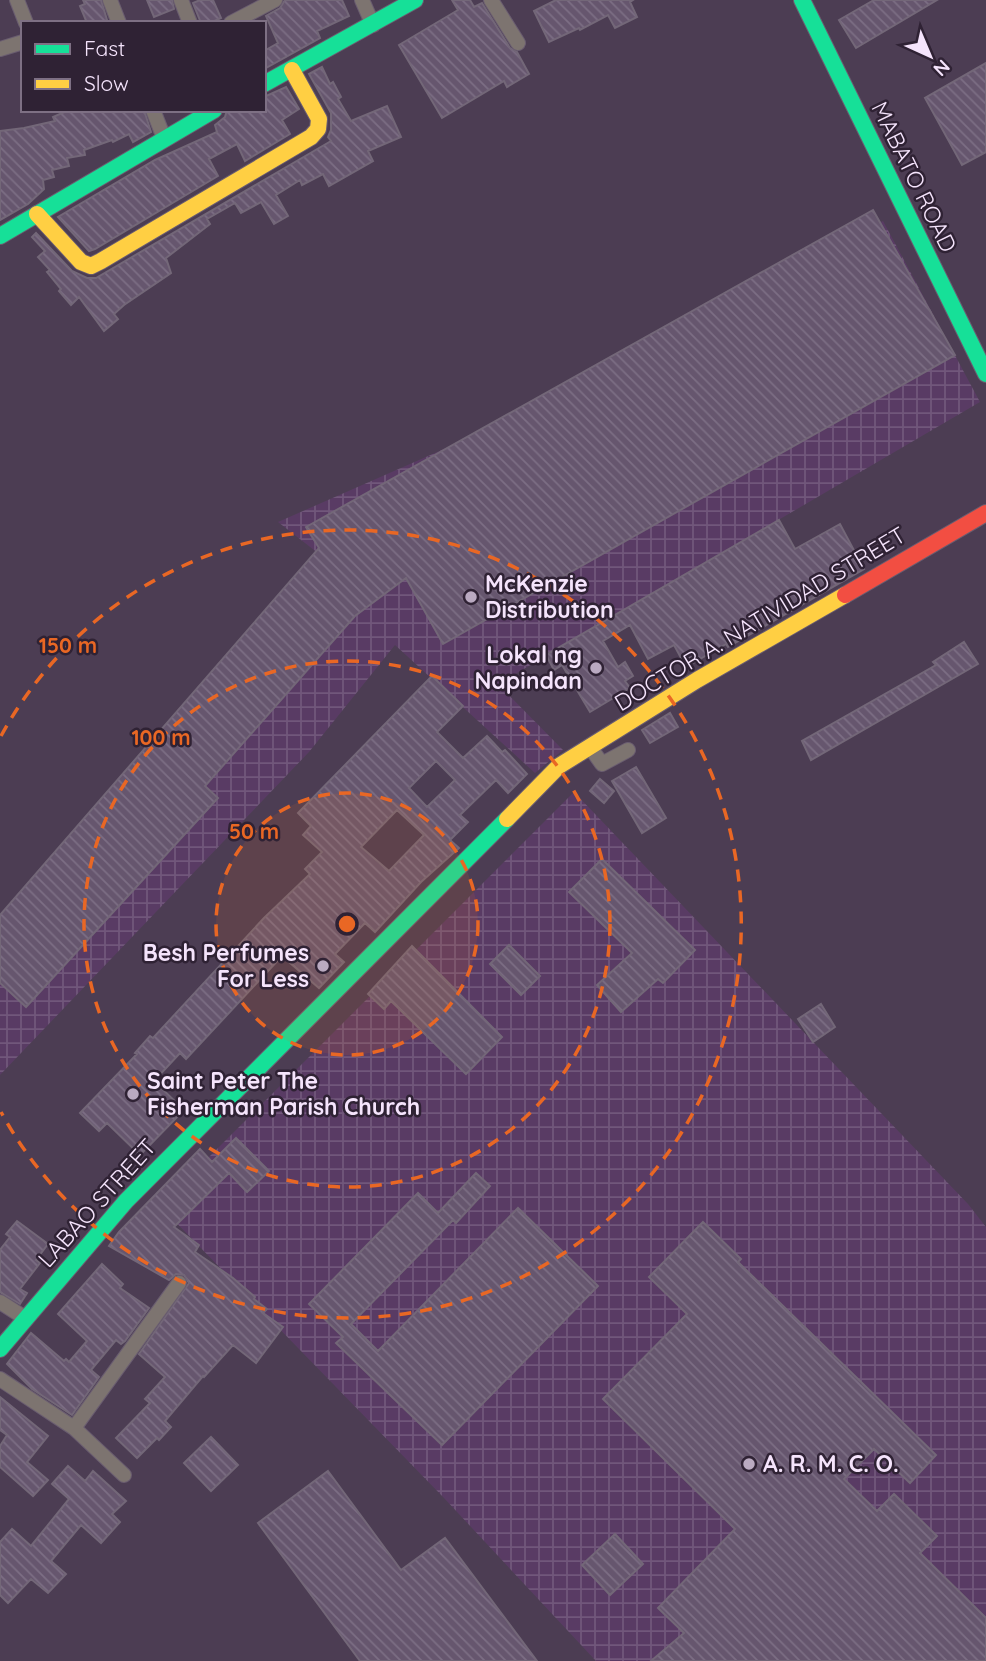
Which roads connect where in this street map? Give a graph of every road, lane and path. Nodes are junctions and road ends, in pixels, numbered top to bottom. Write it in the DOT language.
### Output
graph roads {
  1 [pos="17,0"];
  2 [pos="110,0"];
  3 [pos="181,0"];
  4 [pos="275,0"];
  5 [pos="362,0"];
  6 [pos="415,0"];
  7 [pos="491,0"];
  8 [pos="802,0"];
  9 [pos="25,21"];
  10 [pos="118,21"];
  11 [pos="189,21"];
  12 [pos="235,21"];
  13 [pos="373,25"];
  14 [pos="21,43"];
  15 [pos="518,43"];
  16 [pos="0,49"];
  17 [pos="292,70"];
  18 [pos="266,83"];
  19 [pos="154,112"];
  20 [pos="210,112"];
  21 [pos="164,138"];
  22 [pos="37,214"];
  23 [pos="0,236"];
  24 [pos="986,374"];
  25 [pos="986,513"];
  26 [pos="590,747"];
  27 [pos="628,750"];
  28 [pos="559,766"];
  29 [pos="179,1283"];
  30 [pos="0,1302"];
  31 [pos="25,1318"];
  32 [pos="0,1349"];
  33 [pos="0,1379"];
  34 [pos="74,1428"];
  35 [pos="124,1475"];
  1 -- 9 [label="street"];
  2 -- 10 [label="street"];
  3 -- 11 [label="street"];
  4 -- 12 [label="street"];
  5 -- 13 [label="street"];
  6 -- 13 [label="main road"];
  7 -- 15 [label="street"];
  8 -- 24 [label="main road, MABATO ROAD"];
  13 -- 17 [label="main road"];
  14 -- 16 [label="street"];
  17 -- 18 [label="main road"];
  17 -- 22 [label="main road"];
  19 -- 21 [label="street"];
  20 -- 21 [label="main road"];
  21 -- 22 [label="main road"];
  22 -- 23 [label="main road"];
  25 -- 26 [label="main road, DOCTOR A. NATIVIDAD STREET"];
  26 -- 27 [label="street"];
  26 -- 28 [label="main road, DOCTOR A. NATIVIDAD STREET"];
  28 -- 31 [label="main road, LABAO STREET"];
  29 -- 34 [label="street"];
  30 -- 31 [label="street"];
  31 -- 32 [label="main road, LABAO STREET"];
  33 -- 34 [label="street"];
  34 -- 35 [label="street"];
}
